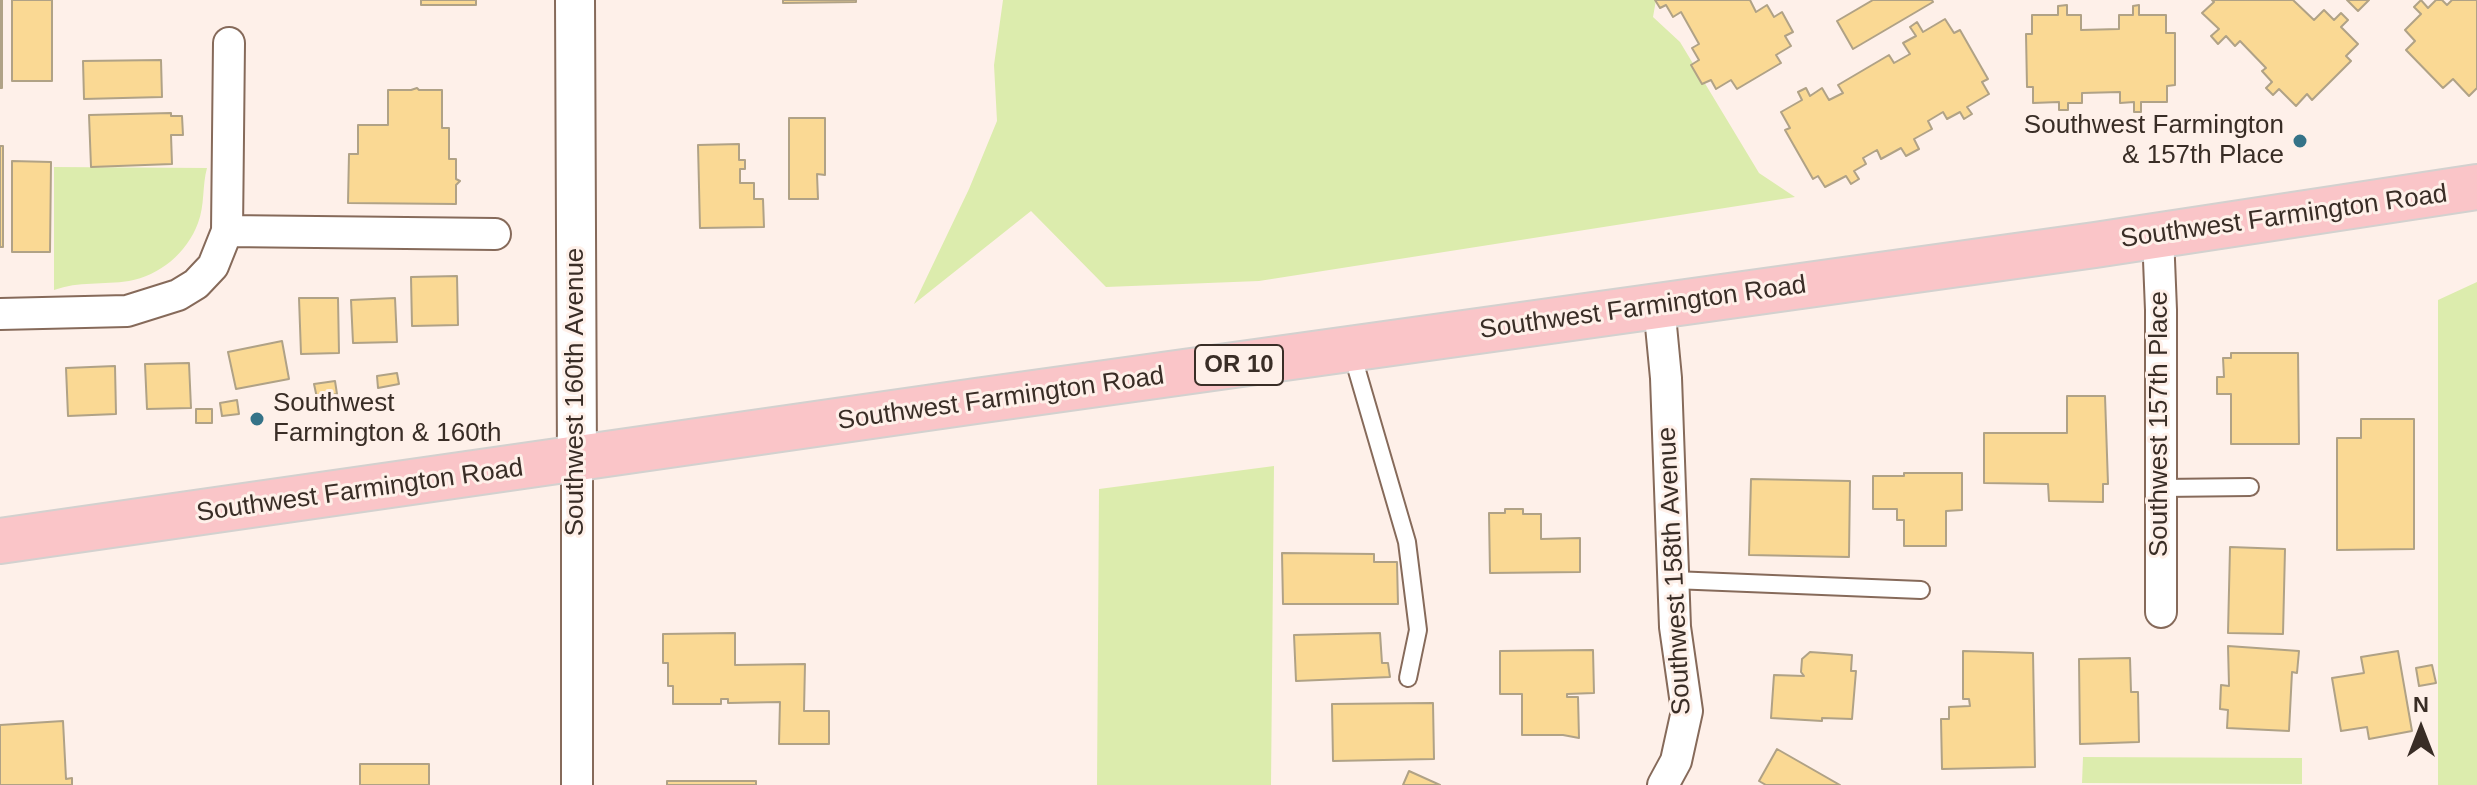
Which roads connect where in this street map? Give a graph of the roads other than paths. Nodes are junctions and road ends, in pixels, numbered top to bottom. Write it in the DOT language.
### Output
graph roads {
  1 [pos="575,0"];
  2 [pos="229,43"];
  3 [pos="2477,187"];
  4 [pos="227,231"];
  5 [pos="495,234"];
  6 [pos="2158,235"];
  7 [pos="1659,305"];
  8 [pos="0,314"];
  9 [pos="1351,350"];
  10 [pos="577,460"];
  11 [pos="2250,487"];
  12 [pos="2162,488"];
  13 [pos="0,541"];
  14 [pos="1673,580"];
  15 [pos="1921,590"];
  16 [pos="2161,612"];
  17 [pos="1408,678"];
  18 [pos="577,785"];
  19 [pos="1663,785"];
  1 -- 10 [label="street, Southwest 160th Avenue"];
  2 -- 4 [label="street"];
  3 -- 6 [label="main road, Southwest Farmington Road / OR 10"];
  4 -- 5 [label="street"];
  4 -- 8 [label="street"];
  6 -- 7 [label="main road, Southwest Farmington Road / OR 10"];
  6 -- 12 [label="street, Southwest 157th Place"];
  7 -- 9 [label="main road, Southwest Farmington Road / OR 10"];
  7 -- 14 [label="street, Southwest 158th Avenue"];
  9 -- 10 [label="main road, Southwest Farmington Road / OR 10"];
  9 -- 17 [label="lane"];
  10 -- 13 [label="main road, Southwest Farmington Road / OR 10"];
  10 -- 18 [label="street, Southwest 160th Avenue"];
  11 -- 12 [label="lane"];
  12 -- 16 [label="street, Southwest 157th Place"];
  14 -- 15 [label="lane"];
  14 -- 19 [label="street, Southwest 158th Avenue"];
}
